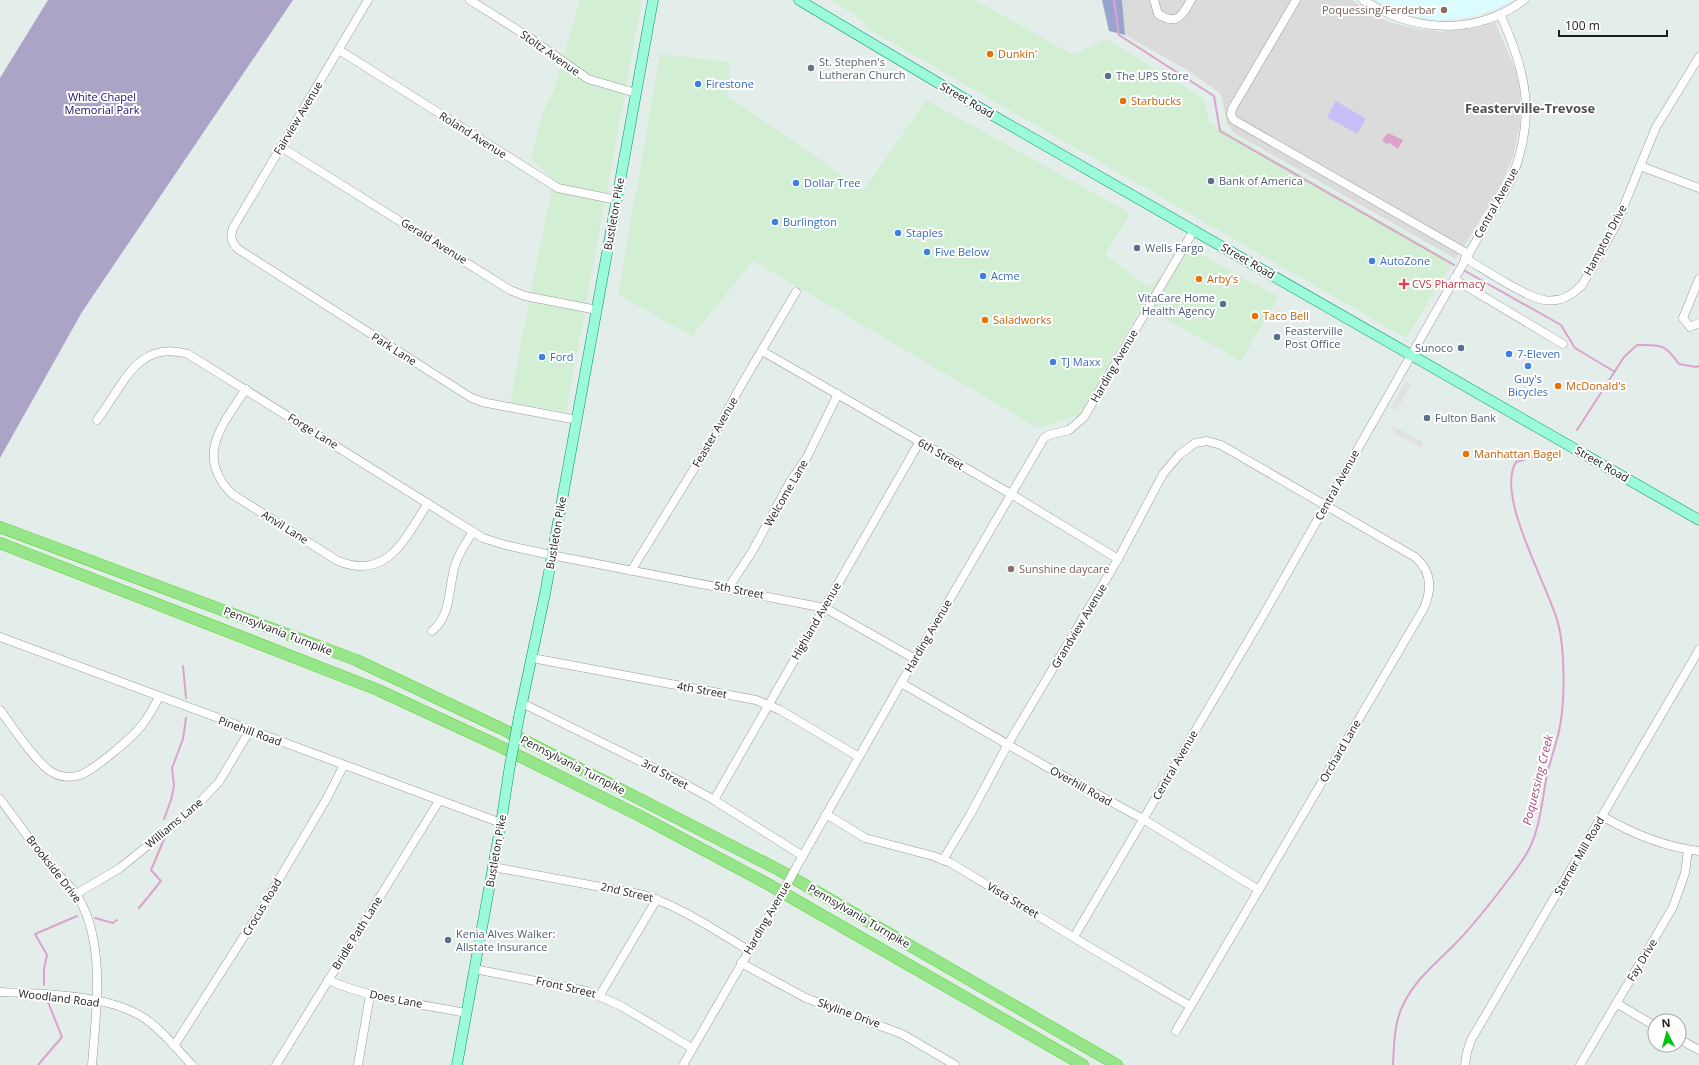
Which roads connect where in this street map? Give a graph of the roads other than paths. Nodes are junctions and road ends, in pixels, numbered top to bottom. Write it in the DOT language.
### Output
graph roads {
  1 [pos="368,0"];
  2 [pos="470,0"];
  3 [pos="653,0"];
  4 [pos="799,0"];
  5 [pos="1154,0"];
  6 [pos="1190,0"];
  7 [pos="1296,0"];
  8 [pos="1363,0"];
  9 [pos="1524,0"];
  10 [pos="1500,14"];
  11 [pos="339,50"];
  12 [pos="1699,57"];
  13 [pos="636,92"];
  14 [pos="281,146"];
  15 [pos="1640,166"];
  16 [pos="1699,188"];
  17 [pos="617,200"];
  18 [pos="1194,230"];
  19 [pos="231,236"];
  20 [pos="1466,256"];
  21 [pos="1454,279"];
  22 [pos="1699,280"];
  23 [pos="796,292"];
  24 [pos="597,310"];
  25 [pos="1699,323"];
  26 [pos="1563,344"];
  27 [pos="762,351"];
  28 [pos="1411,354"];
  29 [pos="246,389"];
  30 [pos="838,394"];
  31 [pos="97,420"];
  32 [pos="577,420"];
  33 [pos="920,441"];
  34 [pos="1011,494"];
  35 [pos="428,503"];
  36 [pos="1326,505"];
  37 [pos="1699,520"];
  38 [pos="0,527"];
  39 [pos="473,532"];
  40 [pos="0,543"];
  41 [pos="551,555"];
  42 [pos="1118,559"];
  43 [pos="631,571"];
  44 [pos="728,588"];
  45 [pos="825,608"];
  46 [pos="432,632"];
  47 [pos="0,637"];
  48 [pos="1699,650"];
  49 [pos="532,658"];
  50 [pos="915,659"];
  51 [pos="901,683"];
  52 [pos="159,697"];
  53 [pos="522,703"];
  54 [pos="769,704"];
  55 [pos="0,710"];
  56 [pos="250,730"];
  57 [pos="1008,744"];
  58 [pos="859,757"];
  59 [pos="344,765"];
  60 [pos="0,799"];
  61 [pos="714,800"];
  62 [pos="438,801"];
  63 [pos="826,814"];
  64 [pos="1602,816"];
  65 [pos="1143,819"];
  66 [pos="501,823"];
  67 [pos="1688,850"];
  68 [pos="1699,851"];
  69 [pos="803,856"];
  70 [pos="943,860"];
  71 [pos="493,867"];
  72 [pos="1259,890"];
  73 [pos="76,894"];
  74 [pos="657,899"];
  75 [pos="1074,937"];
  76 [pos="748,950"];
  77 [pos="741,963"];
  78 [pos="474,969"];
  79 [pos="328,980"];
  80 [pos="0,992"];
  81 [pos="370,995"];
  82 [pos="600,995"];
  83 [pos="96,1001"];
  84 [pos="1616,1003"];
  85 [pos="1190,1006"];
  86 [pos="466,1013"];
  87 [pos="1647,1021"];
  88 [pos="1176,1032"];
  89 [pos="1687,1043"];
  90 [pos="174,1046"];
  91 [pos="692,1048"];
  92 [pos="1699,1050"];
  93 [pos="942,1061"];
  94 [pos="92,1065"];
  95 [pos="192,1065"];
  96 [pos="276,1065"];
  97 [pos="358,1065"];
  98 [pos="457,1065"];
  99 [pos="683,1065"];
  100 [pos="955,1065"];
  101 [pos="1083,1065"];
  102 [pos="1117,1065"];
  103 [pos="1465,1065"];
  104 [pos="1580,1065"];
  1 -- 11 [label="street, Fairview Avenue"];
  2 -- 13 [label="street, Stoltz Avenue"];
  3 -- 13 [label="main road, Bustleton Pike"];
  4 -- 18 [label="main road, Street Road"];
  5 -- 6 [label="street"];
  7 -- 20 [label="street, Hampton Drive"];
  8 -- 10 [label="street"];
  9 -- 10 [label="street"];
  10 -- 20 [label="street, Central Avenue"];
  11 -- 14 [label="street, Fairview Avenue"];
  11 -- 17 [label="street, Roland Avenue"];
  12 -- 15 [label="street, Hampton Drive"];
  13 -- 17 [label="main road, Bustleton Pike"];
  14 -- 19 [label="street, Fairview Avenue"];
  14 -- 24 [label="street, Gerald Avenue"];
  15 -- 16 [label="street"];
  15 -- 20 [label="street, Hampton Drive"];
  17 -- 24 [label="main road, Bustleton Pike"];
  18 -- 28 [label="main road, Street Road"];
  18 -- 34 [label="street, Harding Avenue"];
  19 -- 32 [label="street, Park Lane"];
  20 -- 21 [label="street, Central Avenue"];
  21 -- 26 [label="street"];
  21 -- 28 [label="street, Central Avenue"];
  22 -- 25 [label="street"];
  23 -- 27 [label="street, Feaster Avenue"];
  24 -- 32 [label="main road, Bustleton Pike"];
  27 -- 30 [label="street, 6th Street"];
  27 -- 43 [label="street, Feaster Avenue"];
  28 -- 36 [label="street, Central Avenue"];
  28 -- 37 [label="main road, Street Road"];
  29 -- 31 [label="street, Forge Lane"];
  29 -- 35 [label="street, Forge Lane"];
  29 -- 35 [label="street, Anvil Lane"];
  30 -- 33 [label="street, 6th Street"];
  30 -- 44 [label="street, Welcome Lane"];
  32 -- 41 [label="main road, Bustleton Pike"];
  33 -- 34 [label="street, 6th Street"];
  33 -- 45 [label="street, Highland Avenue"];
  34 -- 42 [label="street, 6th Street"];
  34 -- 50 [label="street, Harding Avenue"];
  35 -- 39 [label="street, Forge Lane"];
  36 -- 42 [label="street, Grandview Avenue"];
  36 -- 65 [label="street, Central Avenue"];
  36 -- 72 [label="street, Orchard Lane"];
  38 -- 102 [label="highway, Pennsylvania Turnpike"];
  39 -- 41 [label="street, Forge Lane"];
  39 -- 46 [label="street"];
  40 -- 101 [label="highway, Pennsylvania Turnpike"];
  41 -- 43 [label="street, 5th Street"];
  41 -- 49 [label="main road, Bustleton Pike"];
  42 -- 57 [label="street, Grandview Avenue"];
  43 -- 44 [label="street, 5th Street"];
  44 -- 45 [label="street, 5th Street"];
  45 -- 50 [label="street, 5th Street"];
  45 -- 54 [label="street, Highland Avenue"];
  47 -- 52 [label="street, Pinehill Road"];
  48 -- 64 [label="street, Sterner Mill Road"];
  49 -- 53 [label="main road, Bustleton Pike"];
  49 -- 54 [label="street, 4th Street"];
  50 -- 51 [label="street, Harding Avenue"];
  51 -- 57 [label="street, Overhill Road"];
  51 -- 58 [label="street, Harding Avenue"];
  52 -- 55 [label="street"];
  52 -- 56 [label="street, Pinehill Road"];
  53 -- 61 [label="street, 3rd Street"];
  53 -- 66 [label="main road, Bustleton Pike, bridge"];
  54 -- 58 [label="street, 4th Street"];
  54 -- 61 [label="street, Highland Avenue"];
  56 -- 59 [label="street, Pinehill Road"];
  56 -- 73 [label="street, Williams Lane"];
  57 -- 65 [label="street, Overhill Road"];
  57 -- 70 [label="street, Grandview Avenue"];
  58 -- 63 [label="street, Harding Avenue"];
  59 -- 62 [label="street, Pinehill Road"];
  59 -- 90 [label="street, Crocus Road"];
  60 -- 73 [label="street, Brookside Drive"];
  61 -- 69 [label="street, 3rd Street"];
  62 -- 66 [label="street, Pinehill Road"];
  62 -- 79 [label="street, Bridle Path Lane"];
  63 -- 69 [label="street, Harding Avenue"];
  63 -- 70 [label="street, Vista Street"];
  64 -- 67 [label="street"];
  64 -- 103 [label="street, Sterner Mill Road"];
  65 -- 72 [label="street, Overhill Road"];
  65 -- 75 [label="street, Central Avenue"];
  66 -- 71 [label="main road, Bustleton Pike"];
  67 -- 68 [label="street"];
  67 -- 84 [label="street, Fay Drive"];
  69 -- 76 [label="street, Harding Avenue, bridge"];
  70 -- 75 [label="street, Vista Street"];
  71 -- 74 [label="street, 2nd Street"];
  71 -- 78 [label="main road, Bustleton Pike"];
  72 -- 85 [label="street, Orchard Lane"];
  73 -- 83 [label="street, Brookside Drive"];
  74 -- 76 [label="street, 2nd Street"];
  74 -- 82 [label="street"];
  75 -- 85 [label="street, Vista Street"];
  76 -- 77 [label="street, Harding Avenue"];
  77 -- 91 [label="street, Harding Avenue"];
  77 -- 93 [label="street, Skyline Drive"];
  78 -- 82 [label="street, Front Street"];
  78 -- 86 [label="main road, Bustleton Pike"];
  79 -- 81 [label="street, Does Lane"];
  79 -- 96 [label="street, Bridle Path Lane"];
  80 -- 83 [label="street, Woodland Road"];
  81 -- 86 [label="street, Does Lane"];
  81 -- 97 [label="street"];
  82 -- 91 [label="street, Front Street"];
  83 -- 90 [label="street, Woodland Road"];
  83 -- 94 [label="street, Brookside Drive"];
  84 -- 87 [label="street"];
  84 -- 104 [label="street, Fay Drive"];
  85 -- 88 [label="street, Orchard Lane"];
  86 -- 98 [label="main road, Bustleton Pike"];
  89 -- 92 [label="street"];
  90 -- 95 [label="street, Woodland Road"];
  91 -- 99 [label="street, Harding Avenue"];
  93 -- 100 [label="street, Skyline Drive"];
}
